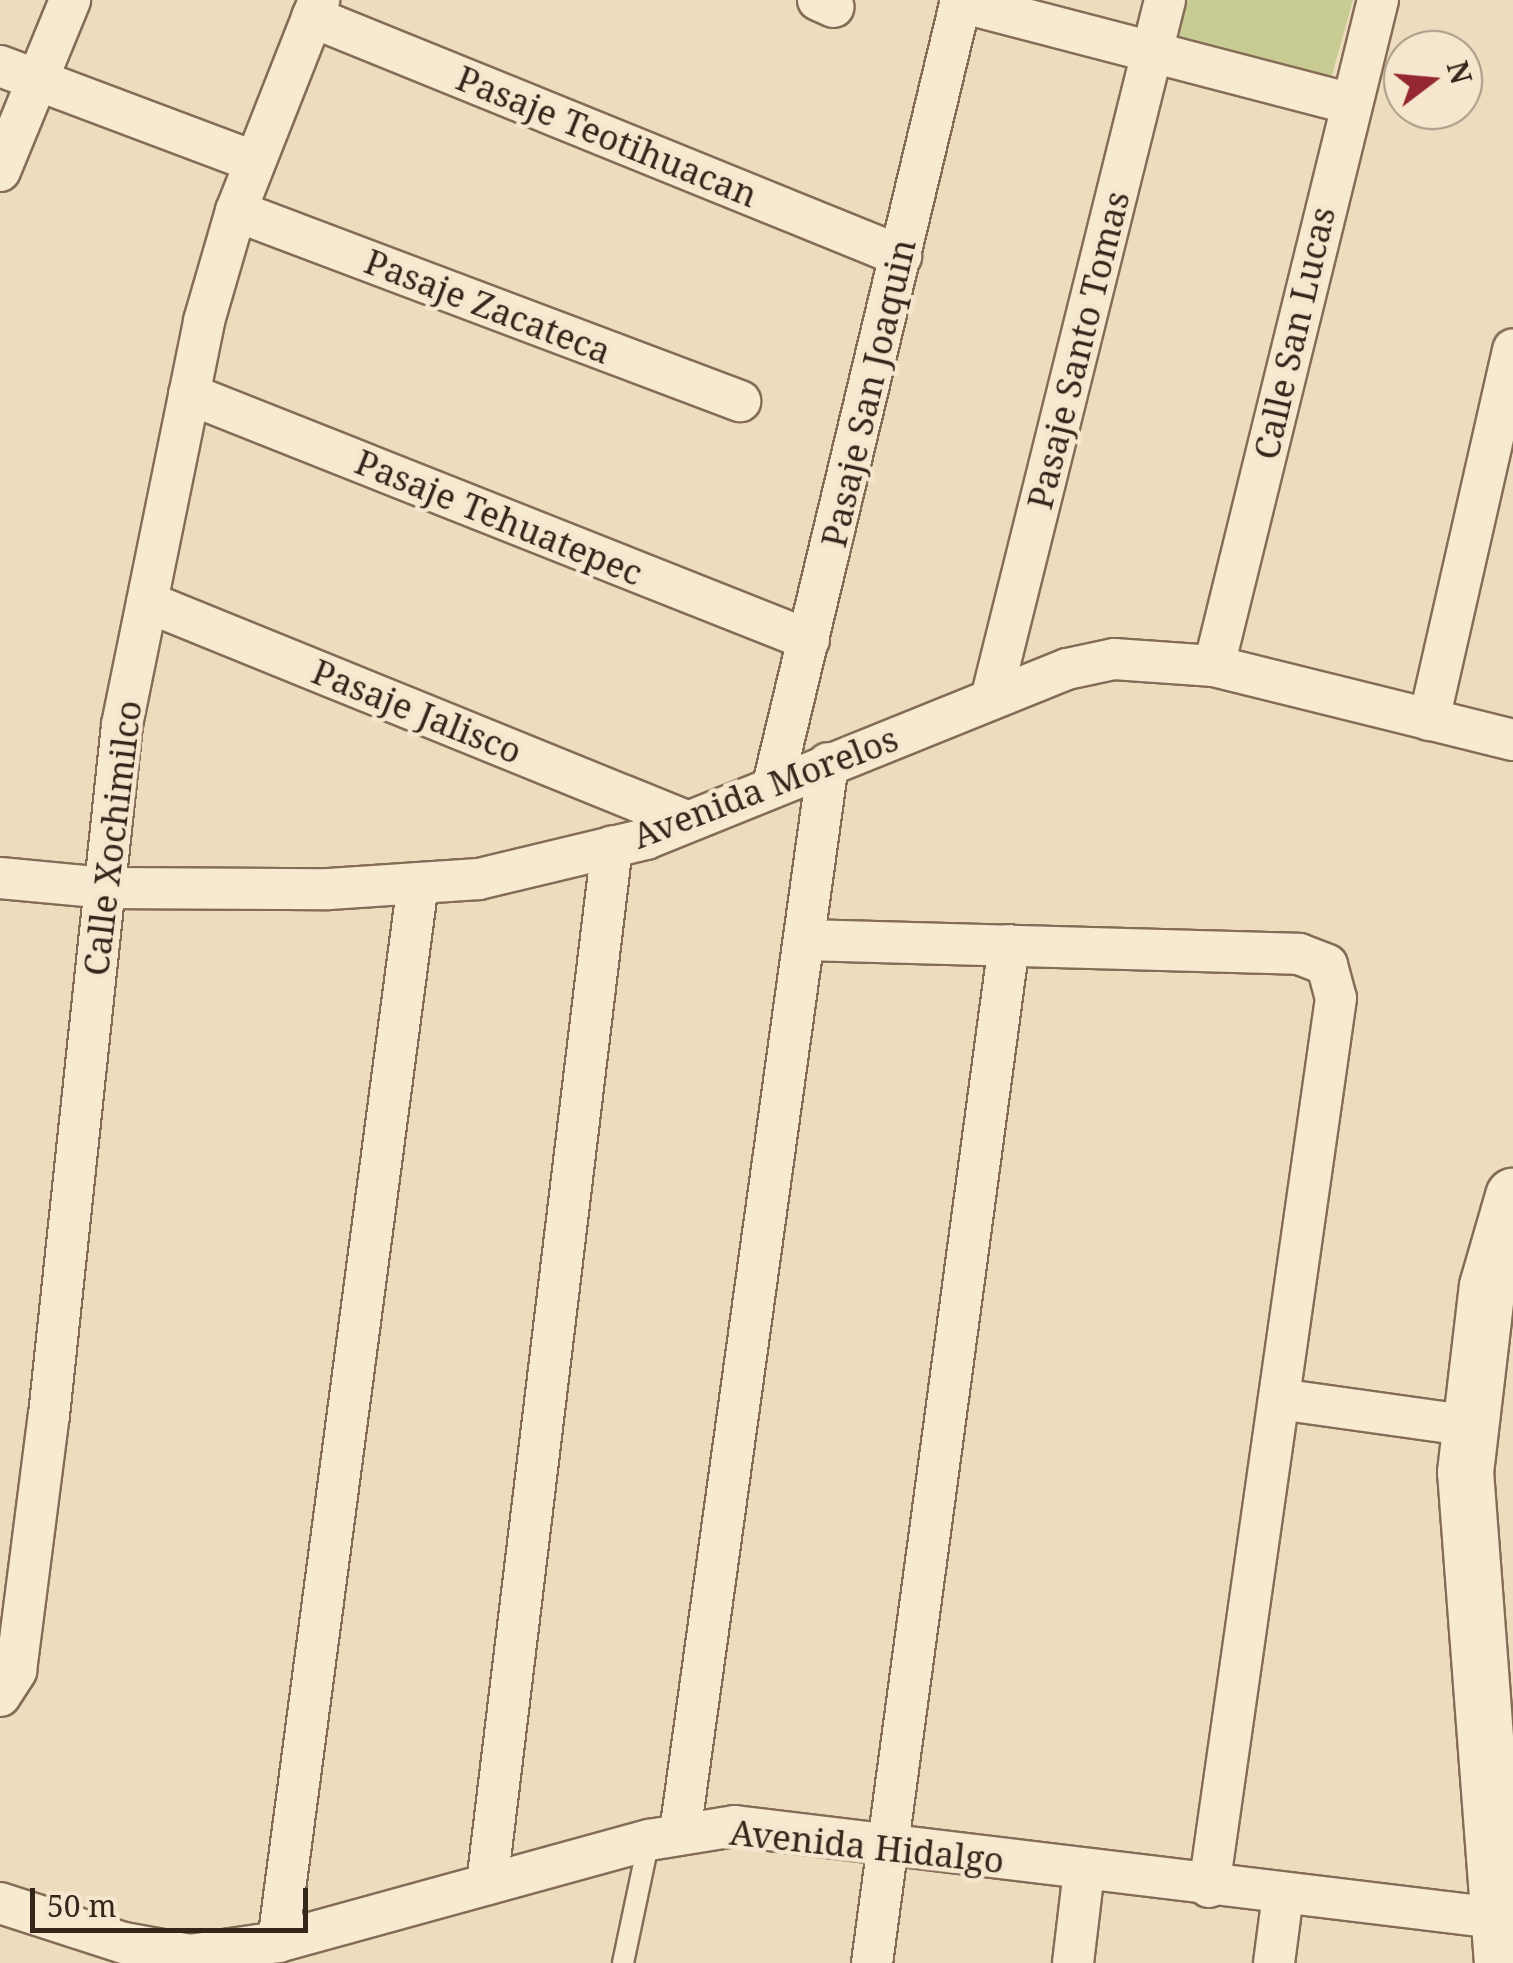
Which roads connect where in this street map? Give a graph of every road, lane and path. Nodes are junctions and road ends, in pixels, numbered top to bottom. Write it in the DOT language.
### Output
graph roads {
  1 [pos="70,0"];
  2 [pos="1164,0"];
  3 [pos="1378,0"];
  4 [pos="961,1"];
  5 [pos="316,8"];
  6 [pos="1152,52"];
  7 [pos="0,66"];
  8 [pos="40,81"];
  9 [pos="1349,103"];
  10 [pos="255,162"];
  11 [pos="0,170"];
  12 [pos="236,210"];
  13 [pos="901,256"];
  14 [pos="1513,349"];
  15 [pos="189,394"];
  16 [pos="740,401"];
  17 [pos="147,602"];
  18 [pos="808,640"];
  19 [pos="1214,666"];
  20 [pos="991,699"];
  21 [pos="1429,720"];
  22 [pos="1513,740"];
  23 [pos="828,763"];
  24 [pos="773,785"];
  25 [pos="686,821"];
  26 [pos="612,846"];
  27 [pos="0,878"];
  28 [pos="418,883"];
  29 [pos="105,888"];
  30 [pos="805,940"];
  31 [pos="1009,945"];
  32 [pos="1513,1196"];
  33 [pos="1278,1399"];
  34 [pos="1470,1426"];
  35 [pos="0,1696"];
  36 [pos="664,1836"];
  37 [pos="886,1846"];
  38 [pos="1084,1871"];
  39 [pos="487,1884"];
  40 [pos="1209,1887"];
  41 [pos="1284,1895"];
  42 [pos="0,1903"];
  43 [pos="1505,1934"];
  44 [pos="278,1942"];
  45 [pos="126,1953"];
  46 [pos="623,1963"];
  47 [pos="872,1963"];
  48 [pos="1073,1963"];
  49 [pos="1274,1963"];
  1 -- 8 [label="street"];
  2 -- 6 [label="street, Pasaje Santo Tomas"];
  3 -- 9 [label="street, Calle San Lucas"];
  4 -- 6 [label="street"];
  4 -- 13 [label="street, Pasaje San Joaquin"];
  5 -- 10 [label="street, Calle Xochimilco"];
  5 -- 13 [label="street, Pasaje Teotihuacan"];
  6 -- 9 [label="street"];
  6 -- 20 [label="street, Pasaje Santo Tomas"];
  7 -- 8 [label="street"];
  8 -- 10 [label="street"];
  8 -- 11 [label="street"];
  9 -- 19 [label="street, Calle San Lucas"];
  10 -- 12 [label="street, Calle Xochimilco"];
  12 -- 15 [label="street, Calle Xochimilco"];
  12 -- 16 [label="street, Pasaje Zacateca"];
  13 -- 18 [label="street, Pasaje San Joaquin"];
  14 -- 21 [label="street"];
  15 -- 17 [label="street, Calle Xochimilco"];
  15 -- 18 [label="street, Pasaje Tehuatepec"];
  17 -- 25 [label="street, Pasaje Jalisco"];
  17 -- 29 [label="street, Calle Xochimilco"];
  18 -- 24 [label="street, Pasaje San Joaquin"];
  19 -- 20 [label="street, Avenida Morelos"];
  19 -- 21 [label="street, Avenida Morelos"];
  20 -- 23 [label="street, Avenida Morelos"];
  21 -- 22 [label="street, Avenida Morelos"];
  23 -- 24 [label="street, Avenida Morelos"];
  23 -- 30 [label="street"];
  24 -- 25 [label="street, Avenida Morelos"];
  25 -- 26 [label="street, Avenida Morelos"];
  26 -- 28 [label="street, Avenida Morelos"];
  26 -- 39 [label="street"];
  27 -- 29 [label="street, Avenida Morelos"];
  28 -- 29 [label="street, Avenida Morelos"];
  28 -- 44 [label="street"];
  29 -- 35 [label="street, Calle Xochimilco"];
  30 -- 31 [label="street"];
  30 -- 36 [label="street"];
  31 -- 33 [label="street"];
  31 -- 37 [label="street"];
  32 -- 34 [label="street"];
  33 -- 34 [label="street"];
  33 -- 40 [label="street"];
  34 -- 43 [label="street"];
  36 -- 37 [label="street, Avenida Hidalgo"];
  36 -- 39 [label="street, Avenida Hidalgo"];
  36 -- 46 [label="lane"];
  37 -- 38 [label="street, Avenida Hidalgo"];
  37 -- 47 [label="street"];
  38 -- 40 [label="street, Avenida Hidalgo"];
  38 -- 48 [label="street"];
  39 -- 44 [label="street, Avenida Hidalgo"];
  40 -- 41 [label="street, Avenida Hidalgo"];
  41 -- 43 [label="street, Avenida Hidalgo"];
  41 -- 49 [label="street"];
  42 -- 45 [label="street, Avenida Hidalgo"];
  44 -- 45 [label="street, Avenida Hidalgo"];
}
